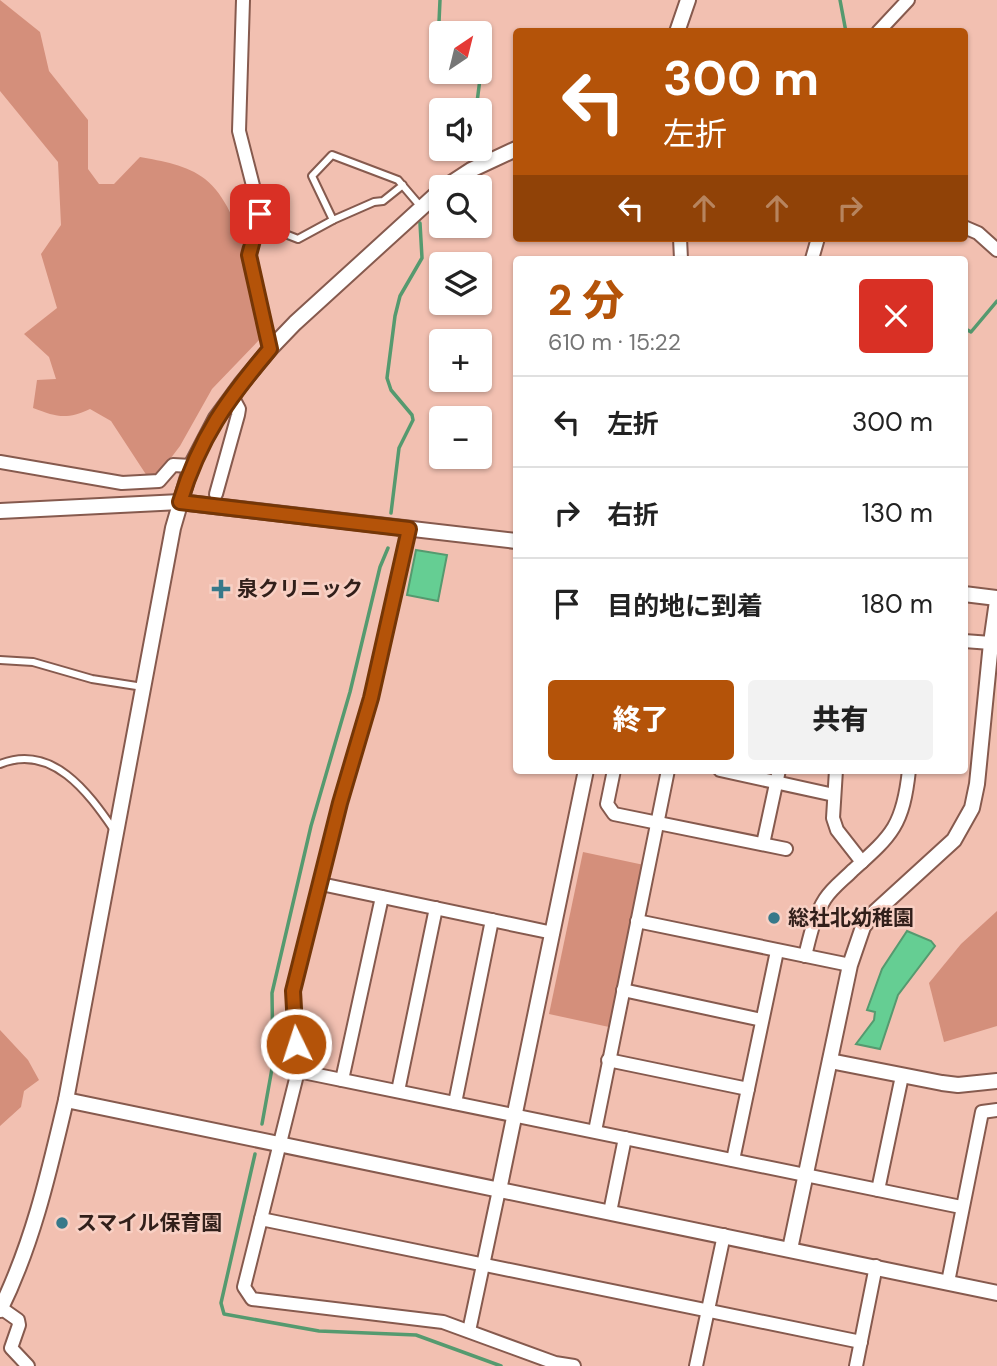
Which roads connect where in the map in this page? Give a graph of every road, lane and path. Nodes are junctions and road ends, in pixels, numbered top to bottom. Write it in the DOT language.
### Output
graph roads {
  1 [pos="243,0"];
  2 [pos="688,0"];
  3 [pos="908,0"];
  4 [pos="678,28"];
  5 [pos="882,28"];
  6 [pos="513,150"];
  7 [pos="463,175"];
  8 [pos="403,186"];
  9 [pos="429,200"];
  10 [pos="421,206"];
  11 [pos="333,220"];
  12 [pos="257,223"];
  13 [pos="968,229"];
  14 [pos="997,250"];
  15 [pos="270,349"];
  16 [pos="232,396"];
  17 [pos="0,462"];
  18 [pos="191,466"];
  19 [pos="216,494"];
  20 [pos="180,502"];
  21 [pos="0,511"];
  22 [pos="409,529"];
  23 [pos="513,541"];
  24 [pos="968,595"];
  25 [pos="997,600"];
  26 [pos="968,641"];
  27 [pos="990,643"];
  28 [pos="0,660"];
  29 [pos="145,687"];
  30 [pos="0,764"];
  31 [pos="585,774"];
  32 [pos="613,774"];
  33 [pos="667,774"];
  34 [pos="760,774"];
  35 [pos="836,774"];
  36 [pos="908,774"];
  37 [pos="778,776"];
  38 [pos="834,794"];
  39 [pos="657,822"];
  40 [pos="116,834"];
  41 [pos="764,844"];
  42 [pos="786,849"];
  43 [pos="862,862"];
  44 [pos="321,884"];
  45 [pos="382,897"];
  46 [pos="436,908"];
  47 [pos="492,920"];
  48 [pos="637,921"];
  49 [pos="553,933"];
  50 [pos="776,951"];
  51 [pos="805,956"];
  52 [pos="850,965"];
  53 [pos="623,990"];
  54 [pos="762,1020"];
  55 [pos="608,1060"];
  56 [pos="830,1061"];
  57 [pos="298,1071"];
  58 [pos="902,1076"];
  59 [pos="342,1080"];
  60 [pos="997,1081"];
  61 [pos="748,1089"];
  62 [pos="398,1091"];
  63 [pos="66,1100"];
  64 [pos="454,1103"];
  65 [pos="997,1110"];
  66 [pos="515,1115"];
  67 [pos="595,1131"];
  68 [pos="625,1138"];
  69 [pos="278,1144"];
  70 [pos="733,1160"];
  71 [pos="806,1175"];
  72 [pos="499,1190"];
  73 [pos="878,1190"];
  74 [pos="961,1207"];
  75 [pos="610,1213"];
  76 [pos="261,1219"];
  77 [pos="724,1236"];
  78 [pos="790,1249"];
  79 [pos="485,1265"];
  80 [pos="876,1266"];
  81 [pos="948,1282"];
  82 [pos="997,1293"];
  83 [pos="1,1309"];
  84 [pos="708,1310"];
  85 [pos="469,1331"];
  86 [pos="861,1342"];
  87 [pos="28,1366"];
  88 [pos="575,1366"];
  89 [pos="696,1366"];
  90 [pos="856,1366"];
  1 -- 12 [label="street"];
  2 -- 4 [label="street"];
  3 -- 5 [label="street"];
  6 -- 7 [label="street"];
  8 -- 10 [label="lane"];
  8 -- 11 [label="lane"];
  8 -- 11 [label="lane"];
  9 -- 10 [label="street"];
  10 -- 15 [label="street"];
  11 -- 12 [label="lane"];
  12 -- 15 [label="street"];
  13 -- 14 [label="street"];
  15 -- 16 [label="street"];
  16 -- 18 [label="street"];
  16 -- 19 [label="street"];
  17 -- 18 [label="street"];
  18 -- 20 [label="street"];
  20 -- 21 [label="street"];
  20 -- 22 [label="street"];
  20 -- 29 [label="street"];
  22 -- 23 [label="street"];
  22 -- 44 [label="street"];
  24 -- 25 [label="street"];
  25 -- 27 [label="street"];
  26 -- 27 [label="street"];
  27 -- 52 [label="street"];
  28 -- 29 [label="lane"];
  29 -- 40 [label="street"];
  30 -- 40 [label="lane"];
  31 -- 49 [label="street"];
  32 -- 39 [label="street"];
  33 -- 39 [label="street"];
  34 -- 37 [label="street"];
  35 -- 38 [label="street"];
  36 -- 43 [label="street"];
  37 -- 38 [label="street"];
  37 -- 41 [label="street"];
  38 -- 43 [label="street"];
  39 -- 41 [label="street"];
  39 -- 48 [label="street"];
  40 -- 63 [label="street"];
  41 -- 42 [label="street"];
  43 -- 51 [label="street"];
  44 -- 45 [label="street"];
  44 -- 57 [label="street"];
  45 -- 46 [label="street"];
  45 -- 59 [label="street"];
  46 -- 47 [label="street"];
  46 -- 62 [label="street"];
  47 -- 49 [label="street"];
  47 -- 64 [label="street"];
  48 -- 50 [label="street"];
  48 -- 53 [label="street"];
  49 -- 66 [label="street"];
  50 -- 51 [label="street"];
  50 -- 54 [label="street"];
  51 -- 52 [label="street"];
  52 -- 56 [label="street"];
  53 -- 54 [label="street"];
  53 -- 55 [label="street"];
  54 -- 61 [label="street"];
  55 -- 61 [label="street"];
  55 -- 67 [label="street"];
  56 -- 58 [label="street"];
  56 -- 71 [label="street"];
  57 -- 59 [label="street"];
  57 -- 69 [label="street"];
  58 -- 60 [label="street"];
  58 -- 73 [label="street"];
  59 -- 62 [label="street"];
  61 -- 70 [label="street"];
  62 -- 64 [label="street"];
  63 -- 69 [label="street"];
  63 -- 83 [label="street"];
  64 -- 66 [label="street"];
  65 -- 74 [label="street"];
  66 -- 67 [label="street"];
  66 -- 72 [label="street"];
  67 -- 68 [label="street"];
  68 -- 70 [label="street"];
  68 -- 75 [label="street"];
  69 -- 72 [label="street"];
  69 -- 76 [label="street"];
  70 -- 71 [label="street"];
  71 -- 73 [label="street"];
  71 -- 78 [label="street"];
  72 -- 75 [label="street"];
  72 -- 79 [label="street"];
  73 -- 74 [label="street"];
  74 -- 81 [label="street"];
  75 -- 77 [label="street"];
  76 -- 79 [label="street"];
  76 -- 85 [label="street"];
  77 -- 78 [label="street"];
  77 -- 84 [label="street"];
  78 -- 80 [label="street"];
  79 -- 84 [label="street"];
  79 -- 85 [label="street"];
  80 -- 81 [label="street"];
  80 -- 86 [label="street"];
  81 -- 82 [label="street"];
  83 -- 87 [label="street"];
  84 -- 86 [label="street"];
  84 -- 89 [label="street"];
  85 -- 88 [label="street"];
  86 -- 90 [label="street"];
}
